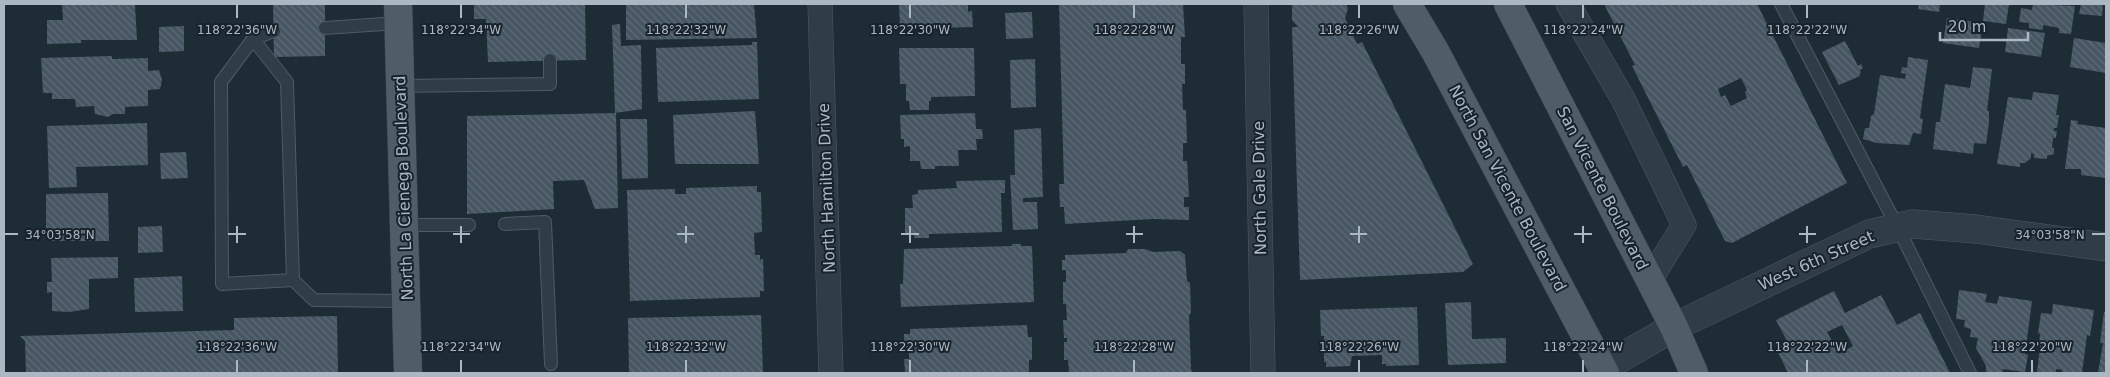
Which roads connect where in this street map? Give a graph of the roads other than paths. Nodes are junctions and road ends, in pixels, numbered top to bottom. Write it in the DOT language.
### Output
graph roads {
  1 [pos="820,4"];
  2 [pos="1256,4"];
  3 [pos="1407,4"];
  4 [pos="1508,4"];
  5 [pos="1568,4"];
  6 [pos="1781,4"];
  7 [pos="398,14"];
  8 [pos="325,28"];
  9 [pos="274,31"];
  10 [pos="253,39"];
  11 [pos="550,60"];
  12 [pos="400,86"];
  13 [pos="505,224"];
  14 [pos="404,225"];
  15 [pos="470,225"];
  16 [pos="1898,228"];
  17 [pos="2106,247"];
  18 [pos="293,280"];
  19 [pos="1650,280"];
  20 [pos="406,301"];
  21 [pos="1674,326"];
  22 [pos="551,364"];
  23 [pos="1604,370"];
  24 [pos="408,373"];
  25 [pos="831,373"];
  26 [pos="1263,373"];
  27 [pos="1694,373"];
  28 [pos="1970,373"];
  1 -- 25 [label="street, North Hamilton Drive"];
  2 -- 26 [label="street, North Gale Drive"];
  3 -- 23 [label="main road, North San Vicente Boulevard"];
  4 -- 19 [label="main road, San Vicente Boulevard"];
  5 -- 19 [label="street"];
  6 -- 16 [label="lane"];
  7 -- 8 [label="lane"];
  7 -- 12 [label="main road, North La Cienega Boulevard"];
  9 -- 10 [label="lane"];
  10 -- 18 [label="lane"];
  10 -- 18 [label="lane"];
  11 -- 12 [label="lane"];
  12 -- 14 [label="main road, North La Cienega Boulevard"];
  13 -- 22 [label="lane"];
  14 -- 15 [label="lane"];
  14 -- 20 [label="main road, North La Cienega Boulevard"];
  16 -- 17 [label="street, West 6th Street"];
  16 -- 21 [label="street, West 6th Street"];
  16 -- 28 [label="lane"];
  18 -- 20 [label="lane"];
  19 -- 21 [label="main road, San Vicente Boulevard"];
  20 -- 24 [label="main road, North La Cienega Boulevard"];
  21 -- 23 [label="street, West 6th Street"];
  21 -- 27 [label="main road, San Vicente Boulevard"];
}
